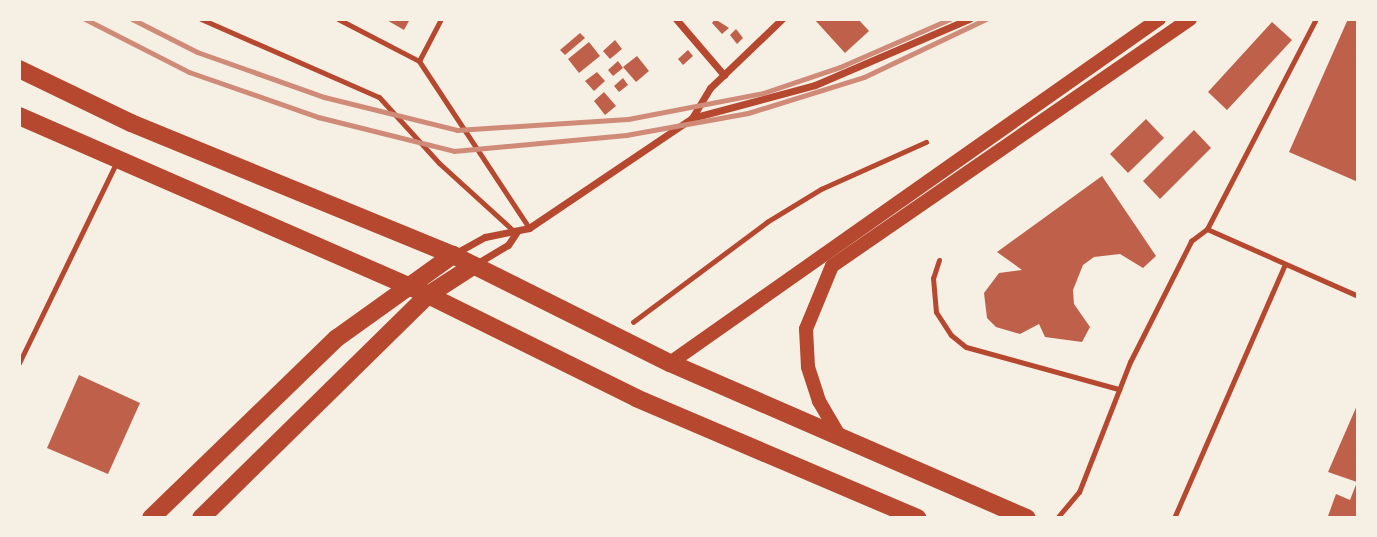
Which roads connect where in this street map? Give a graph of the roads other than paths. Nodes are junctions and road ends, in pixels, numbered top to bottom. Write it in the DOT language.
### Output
graph roads {
  1 [pos="201,19"];
  2 [pos="338,19"];
  3 [pos="441,19"];
  4 [pos="676,19"];
  5 [pos="782,19"];
  6 [pos="970,19"];
  7 [pos="1159,19"];
  8 [pos="1190,19"];
  9 [pos="1316,19"];
  10 [pos="419,61"];
  11 [pos="19,69"];
  12 [pos="724,75"];
  13 [pos="19,116"];
  14 [pos="692,118"];
  15 [pos="117,161"];
  16 [pos="529,228"];
  17 [pos="1207,229"];
  18 [pos="516,233"];
  19 [pos="453,255"];
  20 [pos="939,260"];
  21 [pos="1285,264"];
  22 [pos="473,266"];
  23 [pos="407,285"];
  24 [pos="428,295"];
  25 [pos="1358,296"];
  26 [pos="19,363"];
  27 [pos="670,363"];
  28 [pos="1119,389"];
  29 [pos="841,437"];
  30 [pos="151,518"];
  31 [pos="201,518"];
  32 [pos="917,518"];
  33 [pos="1027,518"];
  34 [pos="1057,518"];
  35 [pos="1174,518"];
  1 -- 18 [label="lane"];
  2 -- 10 [label="lane"];
  3 -- 10 [label="lane"];
  4 -- 12 [label="street"];
  5 -- 12 [label="street"];
  6 -- 14 [label="street"];
  7 -- 27 [label="main road"];
  8 -- 29 [label="main road"];
  9 -- 17 [label="lane"];
  10 -- 16 [label="lane"];
  11 -- 19 [label="main road"];
  12 -- 14 [label="street"];
  13 -- 15 [label="main road"];
  14 -- 16 [label="street"];
  15 -- 23 [label="main road"];
  15 -- 26 [label="lane"];
  16 -- 18 [label="street"];
  17 -- 21 [label="lane"];
  17 -- 28 [label="lane"];
  18 -- 19 [label="street"];
  18 -- 22 [label="street"];
  19 -- 22 [label="main road"];
  19 -- 23 [label="main road"];
  20 -- 28 [label="lane"];
  21 -- 25 [label="lane"];
  21 -- 35 [label="lane"];
  22 -- 24 [label="main road"];
  22 -- 27 [label="main road"];
  23 -- 24 [label="main road"];
  23 -- 30 [label="main road"];
  24 -- 31 [label="main road"];
  24 -- 32 [label="main road"];
  27 -- 29 [label="main road"];
  28 -- 34 [label="lane"];
  29 -- 33 [label="main road"];
}
